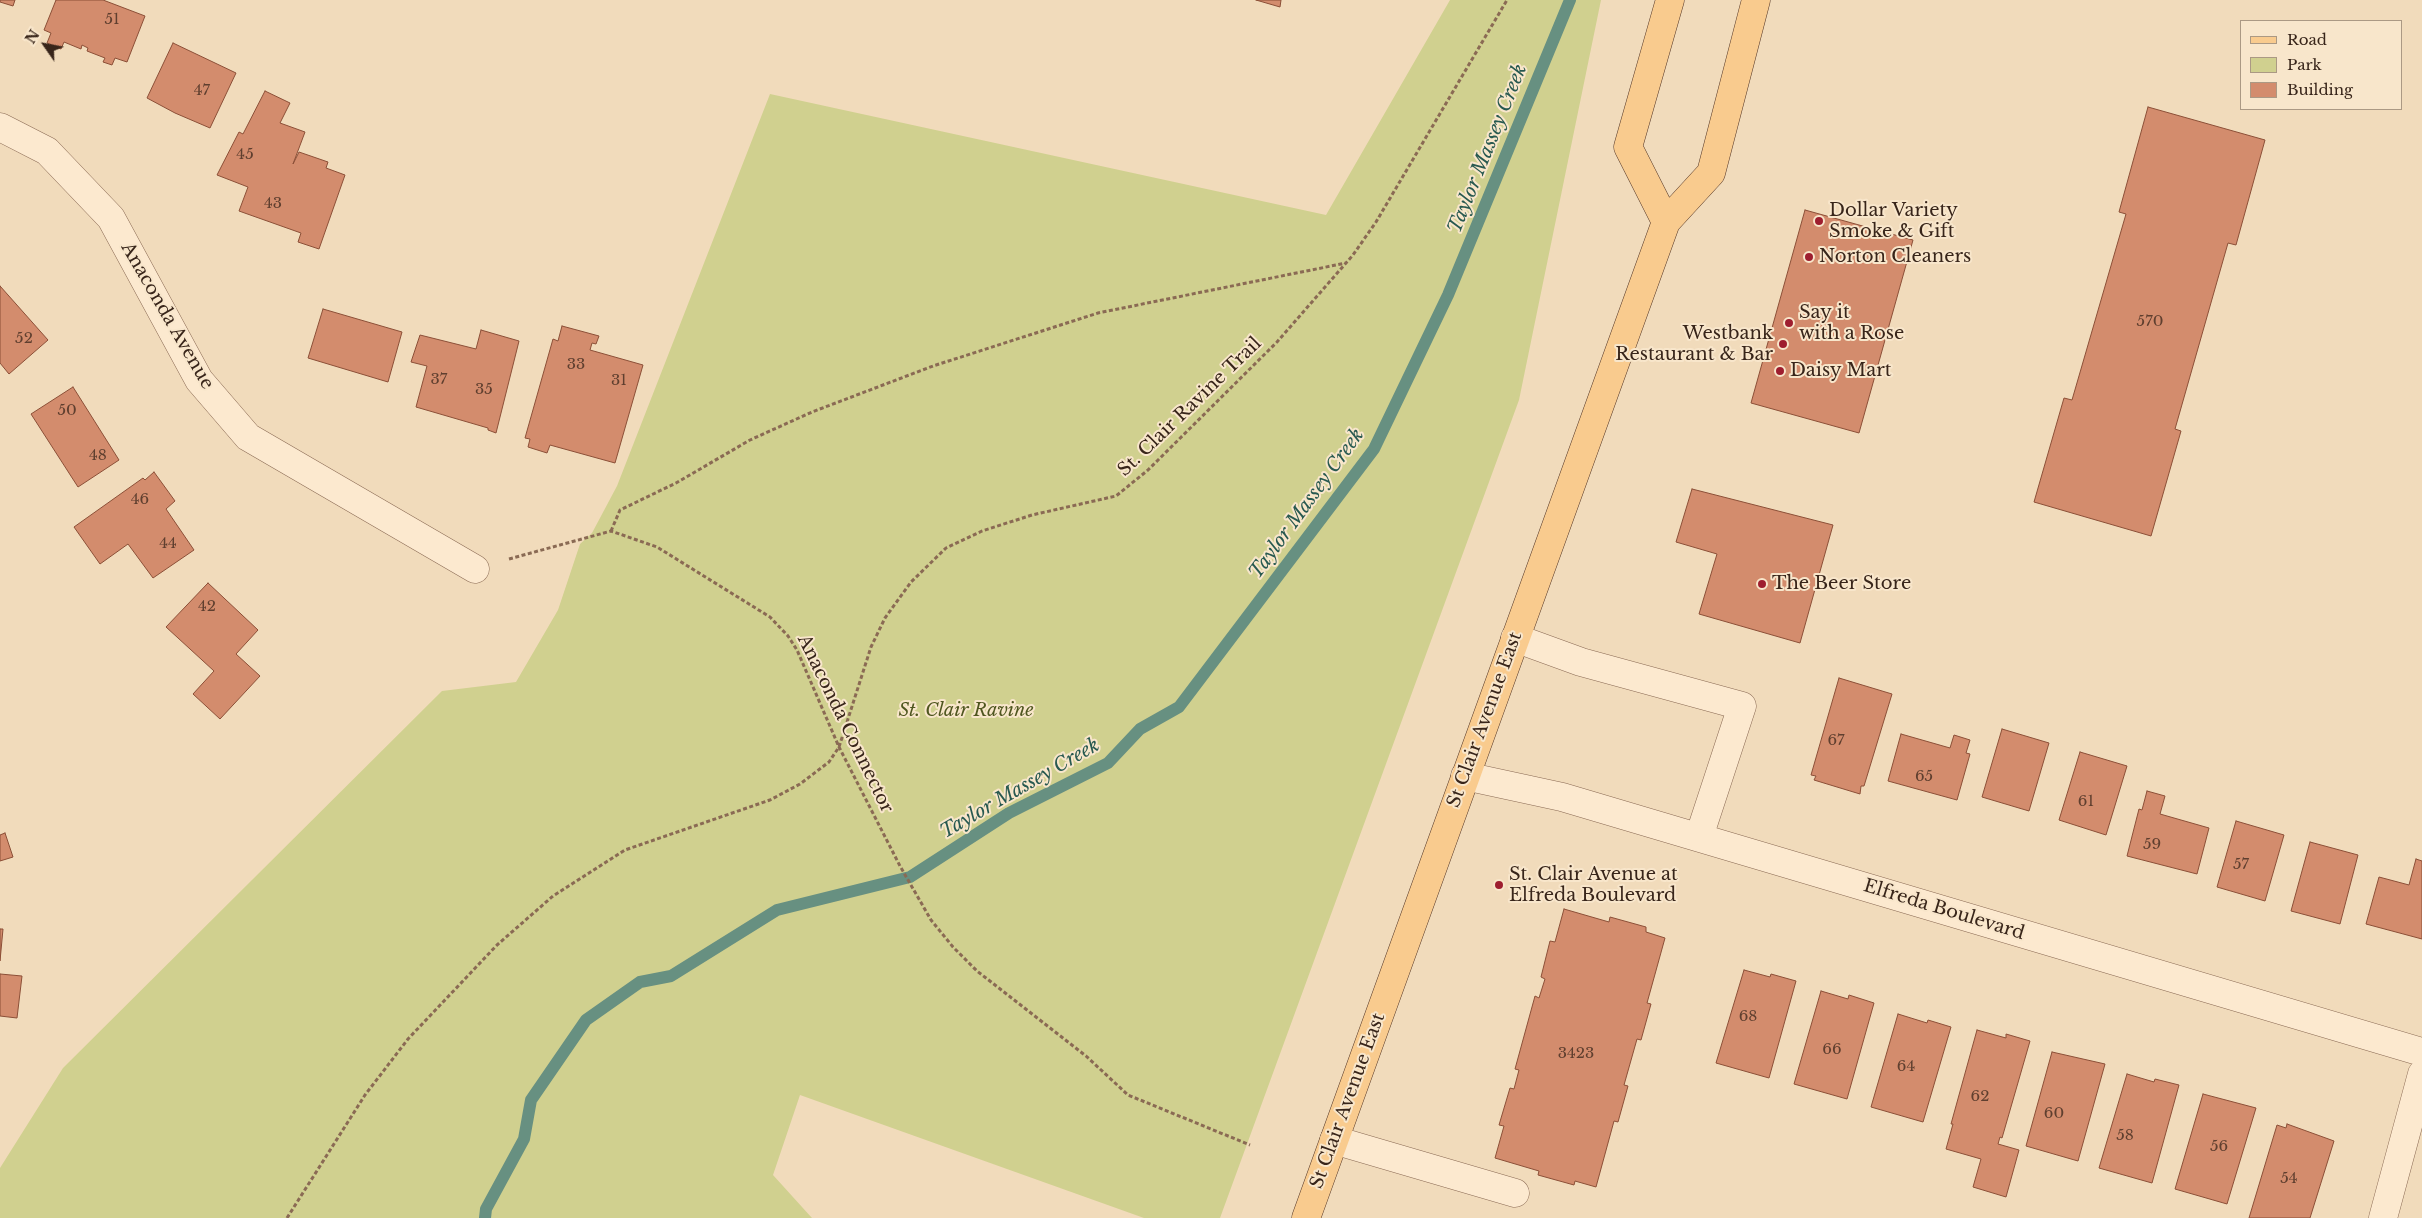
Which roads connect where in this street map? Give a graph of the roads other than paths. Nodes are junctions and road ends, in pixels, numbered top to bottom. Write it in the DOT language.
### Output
graph roads {
  1 [pos="1670,0"];
  2 [pos="1756,0"];
  3 [pos="0,127"];
  4 [pos="1666,222"];
  5 [pos="475,569"];
  6 [pos="1515,638"];
  7 [pos="1465,776"];
  8 [pos="1699,837"];
  9 [pos="2422,1052"];
  10 [pos="2422,1074"];
  11 [pos="1334,1140"];
  12 [pos="1515,1193"];
  13 [pos="1306,1218"];
  14 [pos="2383,1218"];
  1 -- 4 [label="main road"];
  2 -- 4 [label="main road, St Clair Avenue East"];
  3 -- 5 [label="street, Anaconda Avenue"];
  4 -- 6 [label="main road, St Clair Avenue East"];
  6 -- 7 [label="main road, St Clair Avenue East"];
  6 -- 8 [label="street"];
  7 -- 8 [label="street, Elfreda Boulevard"];
  7 -- 11 [label="main road, St Clair Avenue East"];
  8 -- 9 [label="street, Elfreda Boulevard"];
  10 -- 14 [label="street"];
  11 -- 12 [label="street"];
  11 -- 13 [label="main road, St Clair Avenue East"];
}
